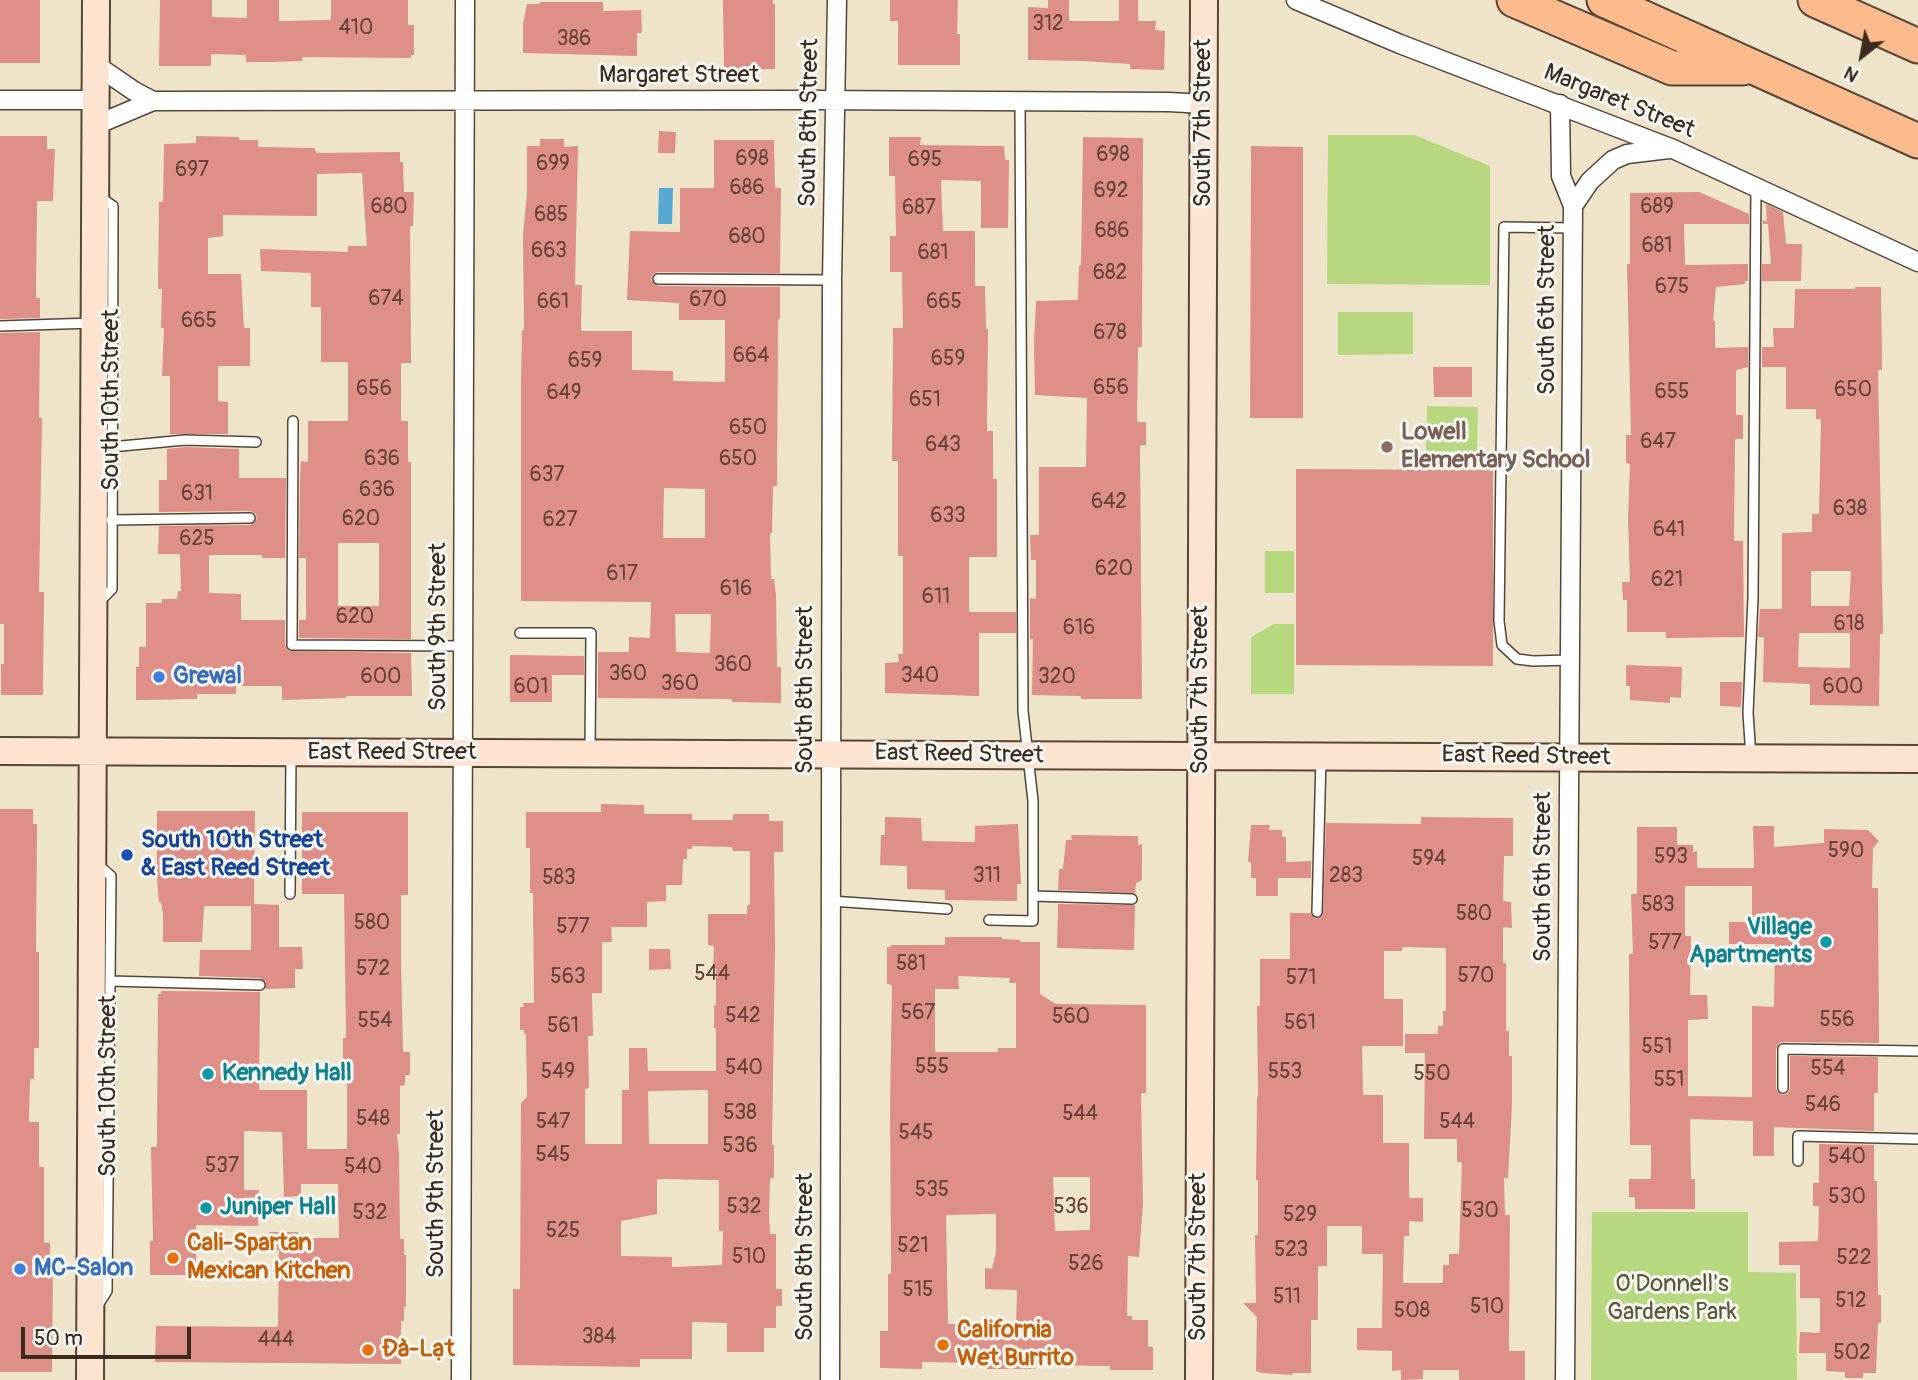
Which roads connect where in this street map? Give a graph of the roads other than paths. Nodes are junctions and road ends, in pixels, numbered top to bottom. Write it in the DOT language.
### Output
graph roads {
  1 [pos="465,0"];
  2 [pos="836,0"];
  3 [pos="1204,0"];
  4 [pos="1296,0"];
  5 [pos="1514,0"];
  6 [pos="1604,0"];
  7 [pos="1815,0"];
  8 [pos="97,1"];
  9 [pos="1918,46"];
  10 [pos="96,65"];
  11 [pos="1756,69"];
  12 [pos="0,100"];
  13 [pos="153,100"];
  14 [pos="466,100"];
  15 [pos="835,100"];
  16 [pos="1020,103"];
  17 [pos="1204,104"];
  18 [pos="1560,104"];
  19 [pos="95,113"];
  20 [pos="1918,141"];
  21 [pos="1673,149"];
  22 [pos="1756,186"];
  23 [pos="95,195"];
  24 [pos="1573,206"];
  25 [pos="1573,228"];
  26 [pos="1918,262"];
  27 [pos="658,279"];
  28 [pos="832,280"];
  29 [pos="95,323"];
  30 [pos="0,326"];
  31 [pos="293,421"];
  32 [pos="256,442"];
  33 [pos="111,447"];
  34 [pos="250,518"];
  35 [pos="111,520"];
  36 [pos="94,608"];
  37 [pos="520,633"];
  38 [pos="463,646"];
  39 [pos="1570,660"];
  40 [pos="0,751"];
  41 [pos="94,751"];
  42 [pos="291,752"];
  43 [pos="463,753"];
  44 [pos="831,753"];
  45 [pos="590,754"];
  46 [pos="1027,755"];
  47 [pos="1201,756"];
  48 [pos="1321,756"];
  49 [pos="1569,757"];
  50 [pos="1751,759"];
  51 [pos="1918,759"];
  52 [pos="92,860"];
  53 [pos="290,894"];
  54 [pos="1033,896"];
  55 [pos="1132,899"];
  56 [pos="831,901"];
  57 [pos="947,909"];
  58 [pos="1317,912"];
  59 [pos="989,920"];
  60 [pos="110,981"];
  61 [pos="261,985"];
  62 [pos="1918,1051"];
  63 [pos="1783,1088"];
  64 [pos="1918,1139"];
  65 [pos="1798,1161"];
  66 [pos="91,1315"];
  67 [pos="90,1380"];
  68 [pos="461,1380"];
  69 [pos="830,1380"];
  70 [pos="1199,1380"];
  71 [pos="1565,1380"];
  1 -- 14 [label="street, South 9th Street"];
  2 -- 15 [label="street, South 8th Street"];
  3 -- 17 [label="street, South 7th Street"];
  4 -- 18 [label="street, Margaret Street"];
  5 -- 11 [label="highway"];
  6 -- 11 [label="highway"];
  7 -- 9 [label="highway"];
  8 -- 10 [label="street, South 10th Street"];
  10 -- 13 [label="street, Margaret Street"];
  10 -- 19 [label="street, South 10th Street"];
  11 -- 20 [label="highway"];
  12 -- 19 [label="street, Margaret Street"];
  13 -- 14 [label="street, Margaret Street"];
  13 -- 19 [label="street, Margaret Street"];
  14 -- 15 [label="street, Margaret Street"];
  14 -- 38 [label="street, South 9th Street"];
  15 -- 16 [label="street, Margaret Street"];
  15 -- 28 [label="street, South 8th Street"];
  16 -- 17 [label="street, Margaret Street"];
  16 -- 46 [label="lane"];
  17 -- 47 [label="street, South 7th Street"];
  18 -- 21 [label="street, Margaret Street"];
  18 -- 24 [label="street, South 6th Street"];
  19 -- 23 [label="street, South 10th Street"];
  21 -- 22 [label="street, Margaret Street"];
  21 -- 24 [label="street, South 6th Street"];
  22 -- 26 [label="street, Margaret Street"];
  22 -- 50 [label="lane"];
  23 -- 29 [label="street, South 10th Street"];
  23 -- 33 [label="lane, South 10th Street"];
  24 -- 25 [label="street, South 6th Street"];
  25 -- 39 [label="street, South 6th Street"];
  25 -- 39 [label="lane"];
  27 -- 28 [label="lane"];
  28 -- 44 [label="street, South 8th Street"];
  29 -- 30 [label="lane"];
  29 -- 36 [label="street, South 10th Street"];
  31 -- 38 [label="lane"];
  32 -- 33 [label="lane"];
  33 -- 35 [label="lane, South 10th Street"];
  34 -- 35 [label="lane"];
  35 -- 36 [label="lane, South 10th Street"];
  36 -- 41 [label="street, South 10th Street"];
  37 -- 45 [label="lane"];
  38 -- 43 [label="street, South 9th Street"];
  39 -- 49 [label="street, South 6th Street"];
  40 -- 41 [label="street, East Reed Street"];
  41 -- 42 [label="street, East Reed Street"];
  41 -- 52 [label="street, South 10th Street"];
  42 -- 43 [label="street, East Reed Street"];
  42 -- 53 [label="lane"];
  43 -- 45 [label="street, East Reed Street"];
  43 -- 68 [label="street, South 9th Street"];
  44 -- 45 [label="street, East Reed Street"];
  44 -- 46 [label="street, East Reed Street"];
  44 -- 56 [label="street, South 8th Street"];
  46 -- 47 [label="street, East Reed Street"];
  46 -- 54 [label="lane"];
  47 -- 48 [label="street, East Reed Street"];
  47 -- 70 [label="street, South 7th Street"];
  48 -- 49 [label="street, East Reed Street"];
  48 -- 58 [label="lane"];
  49 -- 50 [label="street, East Reed Street"];
  49 -- 71 [label="street, South 6th Street"];
  50 -- 51 [label="street, East Reed Street"];
  52 -- 60 [label="lane, South 10th Street"];
  52 -- 66 [label="street, South 10th Street"];
  54 -- 55 [label="lane"];
  54 -- 59 [label="lane"];
  56 -- 57 [label="lane"];
  56 -- 69 [label="street, South 8th Street"];
  60 -- 61 [label="lane"];
  60 -- 66 [label="lane, South 10th Street"];
  62 -- 63 [label="lane"];
  64 -- 65 [label="lane"];
  66 -- 67 [label="street, South 10th Street"];
}
